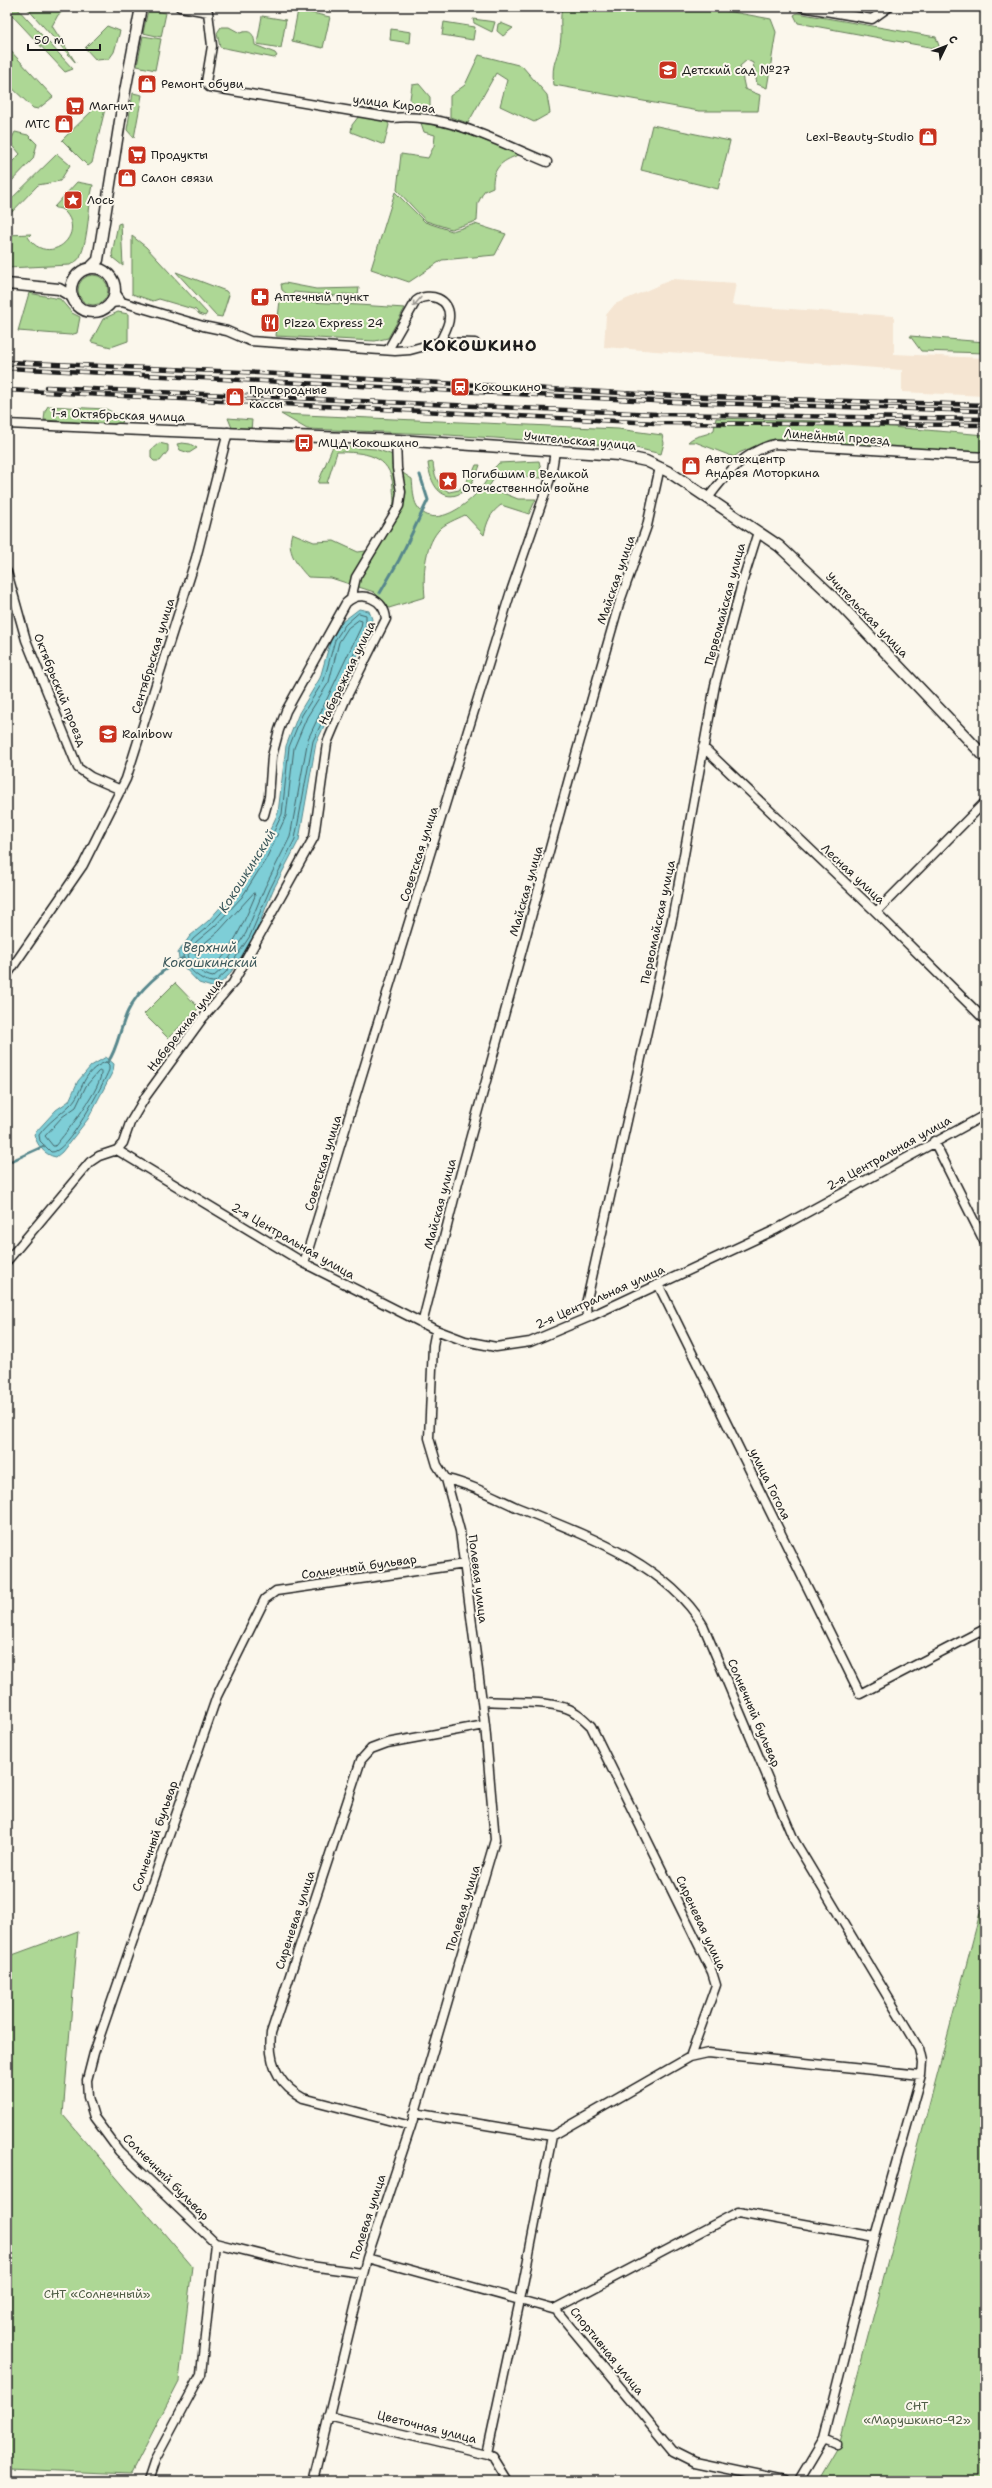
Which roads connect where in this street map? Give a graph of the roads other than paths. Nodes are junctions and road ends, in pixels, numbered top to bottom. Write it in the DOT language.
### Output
graph roads {
  1 [pos="141,7"];
  2 [pos="180,7"];
  3 [pos="802,7"];
  4 [pos="889,7"];
  5 [pos="547,162"];
  6 [pos="98,260"];
  7 [pos="90,268"];
  8 [pos="104,271"];
  9 [pos="73,282"];
  10 [pos="7,284"];
  11 [pos="60,289"];
  12 [pos="115,292"];
  13 [pos="73,297"];
  14 [pos="122,302"];
  15 [pos="110,303"];
  16 [pos="440,342"];
  17 [pos="474,343"];
  18 [pos="388,350"];
  19 [pos="7,424"];
  20 [pos="118,429"];
  21 [pos="228,432"];
  22 [pos="396,440"];
  23 [pos="555,451"];
  24 [pos="985,457"];
  25 [pos="660,467"];
  26 [pos="708,498"];
  27 [pos="758,532"];
  28 [pos="7,572"];
  29 [pos="355,598"];
  30 [pos="703,747"];
  31 [pos="985,757"];
  32 [pos="121,790"];
  33 [pos="985,802"];
  34 [pos="264,815"];
  35 [pos="876,912"];
  36 [pos="7,975"];
  37 [pos="985,1020"];
  38 [pos="985,1115"];
  39 [pos="934,1141"];
  40 [pos="117,1150"];
  41 [pos="985,1243"];
  42 [pos="7,1261"];
  43 [pos="304,1263"];
  44 [pos="658,1284"];
  45 [pos="587,1318"];
  46 [pos="422,1324"];
  47 [pos="436,1330"];
  48 [pos="446,1479"];
  49 [pos="464,1564"];
  50 [pos="985,1629"];
  51 [pos="482,1701"];
  52 [pos="485,1725"];
  53 [pos="690,2056"];
  54 [pos="921,2075"];
  55 [pos="414,2113"];
  56 [pos="411,2126"];
  57 [pos="552,2136"];
  58 [pos="875,2237"];
  59 [pos="215,2243"];
  60 [pos="367,2258"];
  61 [pos="362,2273"];
  62 [pos="520,2300"];
  63 [pos="554,2309"];
  64 [pos="328,2416"];
  65 [pos="824,2439"];
  66 [pos="836,2444"];
  67 [pos="487,2454"];
  68 [pos="148,2481"];
  69 [pos="313,2481"];
  70 [pos="508,2481"];
  71 [pos="785,2481"];
  72 [pos="799,2481"];
  1 -- 6 [label="street"];
  2 -- 5 [label="street, улица Кирова"];
  3 -- 4 [label="street"];
  6 -- 7 [label="street"];
  6 -- 8 [label="street"];
  7 -- 8 [label="street"];
  7 -- 9 [label="street"];
  8 -- 12 [label="street"];
  9 -- 11 [label="street"];
  9 -- 13 [label="street"];
  10 -- 11 [label="street"];
  11 -- 13 [label="street"];
  12 -- 14 [label="street"];
  12 -- 15 [label="street"];
  13 -- 15 [label="street"];
  14 -- 15 [label="street"];
  14 -- 18 [label="street"];
  16 -- 17 [label="street"];
  16 -- 18 [label="street"];
  16 -- 18 [label="street, one-way"];
  19 -- 20 [label="street, 1-я Октябрьская улица"];
  20 -- 21 [label="street, 1-я Октябрьская улица"];
  21 -- 22 [label="street, Учительская улица"];
  21 -- 32 [label="street, Сентябрьская улица"];
  22 -- 23 [label="street, Учительская улица"];
  22 -- 29 [label="street"];
  23 -- 25 [label="street, Учительская улица"];
  23 -- 43 [label="street, Советская улица"];
  24 -- 26 [label="street, Линейный проезд"];
  25 -- 26 [label="street, Учительская улица"];
  25 -- 46 [label="street, Майская улица"];
  26 -- 27 [label="street, Учительская улица"];
  27 -- 30 [label="street, Первомайская улица"];
  27 -- 31 [label="street, Учительская улица"];
  28 -- 32 [label="street, Октябрьский проезд"];
  29 -- 34 [label="street"];
  29 -- 40 [label="street, Набережная улица"];
  30 -- 35 [label="street, Лесная улица"];
  30 -- 45 [label="street, Первомайская улица"];
  32 -- 36 [label="street, Сентябрьская улица"];
  33 -- 35 [label="street"];
  35 -- 37 [label="street, Лесная улица"];
  38 -- 39 [label="street, 2-я Центральная улица"];
  39 -- 41 [label="street"];
  39 -- 44 [label="street, 2-я Центральная улица"];
  40 -- 42 [label="street"];
  40 -- 43 [label="street, 2-я Центральная улица"];
  43 -- 46 [label="street, 2-я Центральная улица"];
  44 -- 45 [label="street, 2-я Центральная улица"];
  44 -- 50 [label="street, улица Гоголя"];
  45 -- 47 [label="street, 2-я Центральная улица"];
  46 -- 47 [label="street, 2-я Центральная улица"];
  47 -- 48 [label="street, Полевая улица"];
  48 -- 49 [label="street, Полевая улица"];
  48 -- 54 [label="street, Солнечный бульвар"];
  49 -- 51 [label="street, Полевая улица"];
  49 -- 59 [label="street, Солнечный бульвар"];
  51 -- 52 [label="street, Полевая улица"];
  51 -- 53 [label="street, Сиреневая улица"];
  52 -- 55 [label="street, Полевая улица"];
  52 -- 56 [label="street, Сиреневая улица"];
  53 -- 54 [label="street"];
  53 -- 57 [label="street"];
  54 -- 58 [label="street, Солнечный бульвар"];
  55 -- 56 [label="street, Полевая улица"];
  55 -- 57 [label="street"];
  56 -- 60 [label="street, Полевая улица"];
  57 -- 62 [label="street"];
  58 -- 63 [label="street"];
  58 -- 65 [label="street, Солнечный бульвар"];
  59 -- 61 [label="street, Солнечный бульвар"];
  59 -- 68 [label="street"];
  60 -- 61 [label="street, Полевая улица"];
  60 -- 62 [label="street, Спортивная улица"];
  61 -- 64 [label="street, Полевая улица"];
  62 -- 63 [label="street, Спортивная улица"];
  62 -- 67 [label="street"];
  63 -- 71 [label="street, Спортивная улица"];
  64 -- 67 [label="street, Цветочная улица"];
  64 -- 69 [label="street, Полевая улица"];
  65 -- 66 [label="street"];
  65 -- 72 [label="street, Солнечный бульвар"];
  67 -- 70 [label="street, Цветочная улица"];
}
